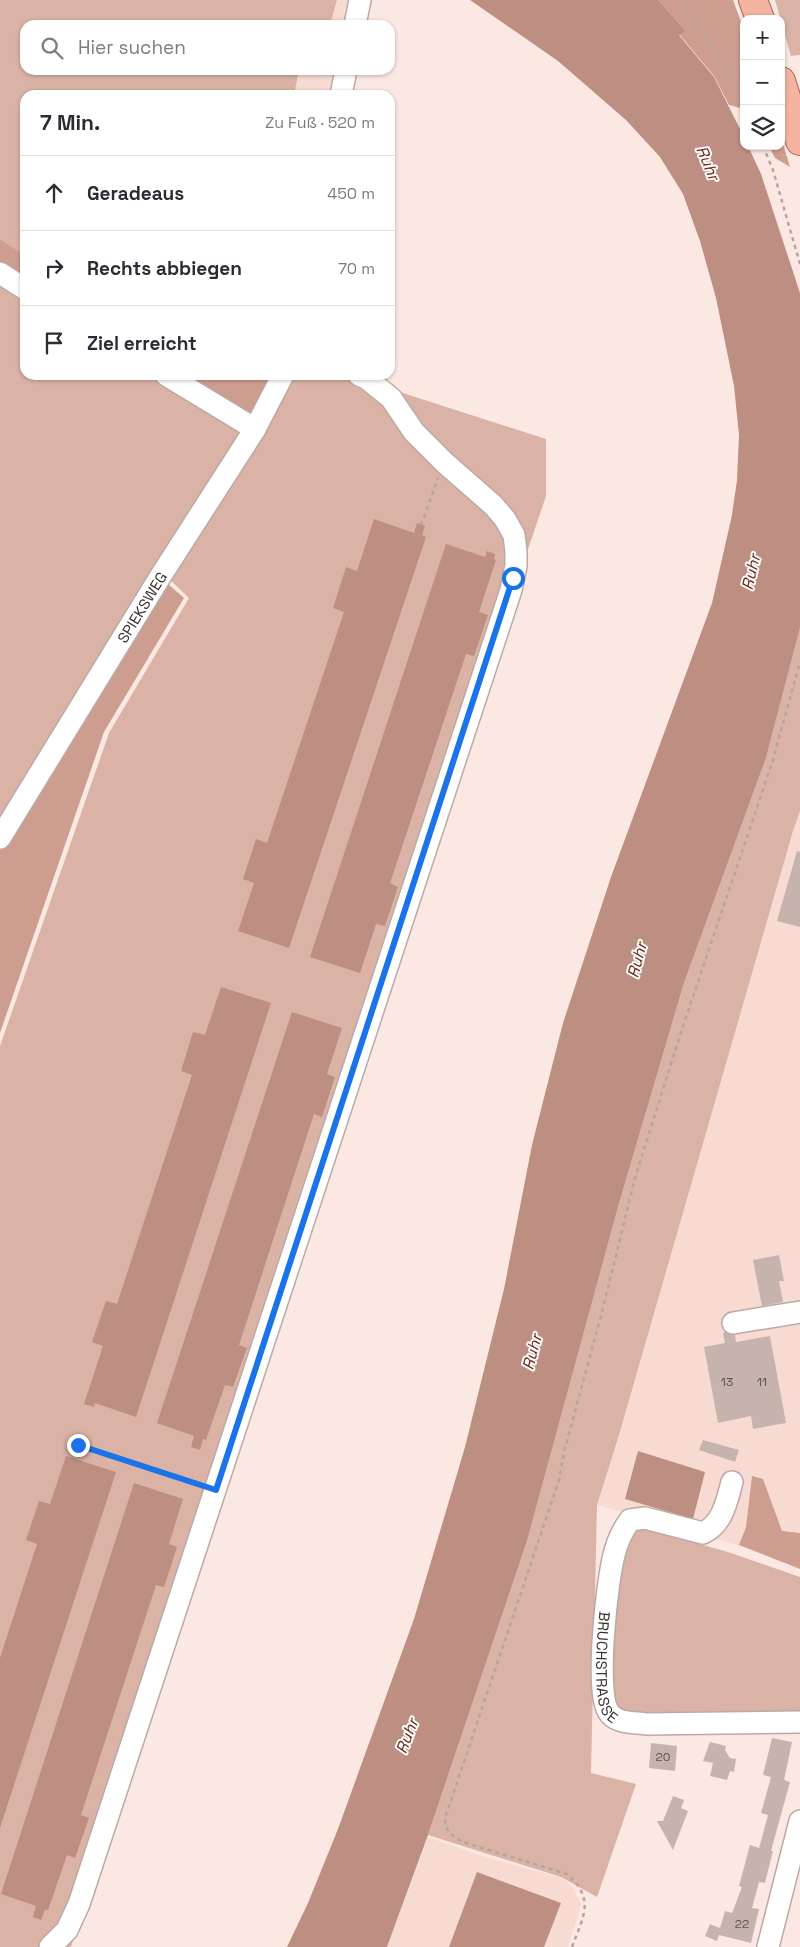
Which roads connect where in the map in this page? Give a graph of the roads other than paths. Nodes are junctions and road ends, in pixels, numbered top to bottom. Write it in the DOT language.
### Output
graph roads {
  1 [pos="360,0"];
  2 [pos="753,0"];
  3 [pos="759,15"];
  4 [pos="356,20"];
  5 [pos="345,75"];
  6 [pos="342,90"];
  7 [pos="785,93"];
  8 [pos="800,140"];
  9 [pos="0,273"];
  10 [pos="20,285"];
  11 [pos="174,380"];
  12 [pos="280,380"];
  13 [pos="368,380"];
  14 [pos="255,429"];
  15 [pos="0,838"];
  16 [pos="800,1312"];
  17 [pos="732,1323"];
  18 [pos="732,1482"];
  19 [pos="800,1722"];
  20 [pos="800,1820"];
  21 [pos="50,1947"];
  22 [pos="768,1947"];
  1 -- 4 [label="street"];
  2 -- 3 [label="main road"];
  5 -- 6 [label="street"];
  7 -- 8 [label="main road"];
  9 -- 10 [label="street"];
  11 -- 14 [label="street"];
  12 -- 14 [label="street, SPIEKSWEG"];
  13 -- 21 [label="street"];
  14 -- 15 [label="street, SPIEKSWEG"];
  16 -- 17 [label="street"];
  18 -- 19 [label="street, BRUCHSTRASSE"];
  20 -- 22 [label="street"];
}
